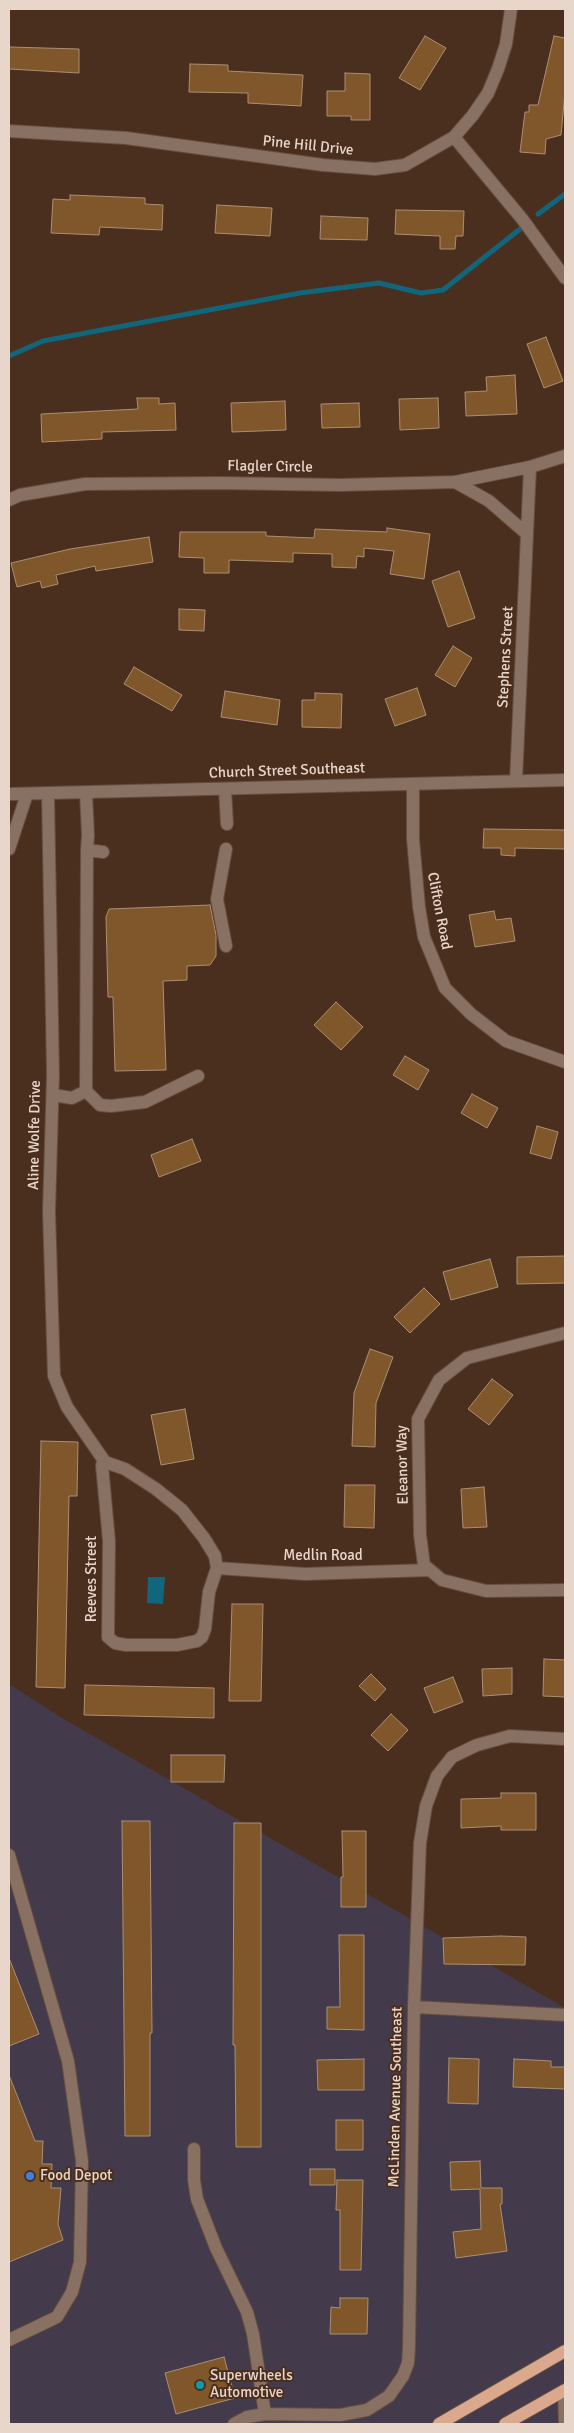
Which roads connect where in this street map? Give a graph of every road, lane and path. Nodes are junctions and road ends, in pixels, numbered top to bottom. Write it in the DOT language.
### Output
graph roads {
  1 [pos="511,9"];
  2 [pos="9,131"];
  3 [pos="454,137"];
  4 [pos="565,278"];
  5 [pos="565,456"];
  6 [pos="530,467"];
  7 [pos="455,482"];
  8 [pos="9,500"];
  9 [pos="527,534"];
  10 [pos="565,780"];
  11 [pos="516,781"];
  12 [pos="413,784"];
  13 [pos="225,789"];
  14 [pos="86,793"];
  15 [pos="9,794"];
  16 [pos="27,794"];
  17 [pos="48,794"];
  18 [pos="227,824"];
  19 [pos="9,849"];
  20 [pos="226,849"];
  21 [pos="86,850"];
  22 [pos="103,852"];
  23 [pos="226,946"];
  24 [pos="565,1062"];
  25 [pos="198,1076"];
  26 [pos="86,1091"];
  27 [pos="53,1095"];
  28 [pos="565,1333"];
  29 [pos="105,1462"];
  30 [pos="217,1568"];
  31 [pos="430,1570"];
  32 [pos="565,1590"];
  33 [pos="565,1739"];
  34 [pos="9,1856"];
  35 [pos="414,2007"];
  36 [pos="565,2014"];
  37 [pos="194,2148"];
  38 [pos="9,2340"];
  39 [pos="565,2351"];
  40 [pos="565,2390"];
  41 [pos="265,2414"];
  42 [pos="234,2424"];
  43 [pos="440,2424"];
  44 [pos="508,2424"];
  45 [pos="565,2424"];
  1 -- 3 [label="street, Pine Hill Drive"];
  2 -- 3 [label="street, Pine Hill Drive"];
  3 -- 4 [label="street"];
  5 -- 6 [label="street"];
  6 -- 7 [label="street, Flagler Circle"];
  6 -- 9 [label="street, Stephens Street"];
  7 -- 8 [label="street, Flagler Circle"];
  7 -- 9 [label="street"];
  9 -- 11 [label="street, Stephens Street"];
  10 -- 11 [label="street, Church Street Southeast"];
  11 -- 12 [label="street, Church Street Southeast"];
  12 -- 13 [label="street, Church Street Southeast"];
  12 -- 24 [label="street, Clifton Road"];
  13 -- 14 [label="street, Church Street Southeast"];
  13 -- 18 [label="street"];
  14 -- 17 [label="street, Church Street Southeast"];
  14 -- 21 [label="street"];
  15 -- 16 [label="street, Church Street Southeast"];
  16 -- 17 [label="street, Church Street Southeast"];
  16 -- 19 [label="street"];
  17 -- 27 [label="street, Aline Wolfe Drive"];
  20 -- 23 [label="street"];
  21 -- 22 [label="street"];
  21 -- 26 [label="street"];
  25 -- 26 [label="street"];
  26 -- 27 [label="street"];
  27 -- 29 [label="street, Aline Wolfe Drive"];
  28 -- 31 [label="street, Eleanor Way"];
  29 -- 30 [label="street"];
  29 -- 30 [label="street, Reeves Street"];
  30 -- 31 [label="street, Medlin Road"];
  31 -- 32 [label="street"];
  33 -- 35 [label="street, McLinden Avenue Southeast"];
  34 -- 38 [label="street"];
  35 -- 36 [label="street"];
  35 -- 41 [label="street, McLinden Avenue Southeast"];
  37 -- 41 [label="street"];
  39 -- 43 [label="main road"];
  40 -- 44 [label="main road"];
  40 -- 45 [label="street"];
  41 -- 42 [label="street, McLinden Avenue Southeast"];
}
